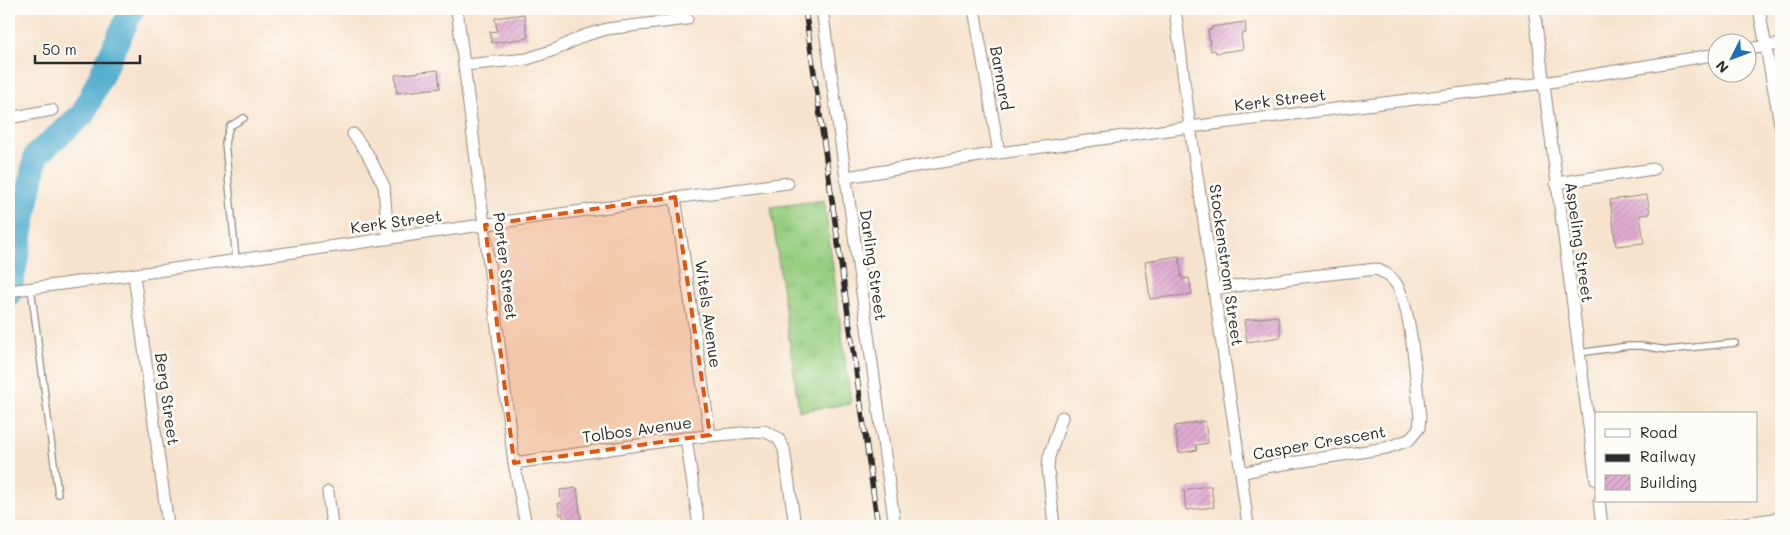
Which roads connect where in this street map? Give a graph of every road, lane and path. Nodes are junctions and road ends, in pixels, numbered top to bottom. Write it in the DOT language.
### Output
graph roads {
  1 [pos="457,9"];
  2 [pos="822,9"];
  3 [pos="974,9"];
  4 [pos="1175,9"];
  5 [pos="1534,9"];
  6 [pos="1759,9"];
  7 [pos="687,19"];
  8 [pos="1781,44"];
  9 [pos="1766,46"];
  10 [pos="1758,47"];
  11 [pos="1708,56"];
  12 [pos="465,64"];
  13 [pos="1544,83"];
  14 [pos="52,110"];
  15 [pos="9,118"];
  16 [pos="244,118"];
  17 [pos="1190,127"];
  18 [pos="1781,129"];
  19 [pos="353,134"];
  20 [pos="999,153"];
  21 [pos="1654,170"];
  22 [pos="846,177"];
  23 [pos="788,183"];
  24 [pos="1556,183"];
  25 [pos="675,197"];
  26 [pos="485,225"];
  27 [pos="388,239"];
  28 [pos="236,260"];
  29 [pos="134,275"];
  30 [pos="31,288"];
  31 [pos="1214,290"];
  32 [pos="9,291"];
  33 [pos="1735,343"];
  34 [pos="1579,353"];
  35 [pos="1062,417"];
  36 [pos="710,436"];
  37 [pos="686,438"];
  38 [pos="514,464"];
  39 [pos="1242,473"];
  40 [pos="1595,473"];
  41 [pos="328,492"];
  42 [pos="58,494"];
  43 [pos="1599,502"];
  44 [pos="1781,518"];
  45 [pos="168,526"];
  46 [pos="332,526"];
  47 [pos="526,526"];
  48 [pos="698,526"];
  49 [pos="796,526"];
  50 [pos="895,526"];
  51 [pos="1054,526"];
  52 [pos="1248,526"];
  53 [pos="1602,526"];
  54 [pos="1724,526"];
  1 -- 12 [label="street, Porter Street"];
  2 -- 22 [label="street, Darling Street"];
  3 -- 20 [label="street, Barnard"];
  4 -- 17 [label="street, Stockenstrom Street"];
  5 -- 13 [label="street, Aspeling Street"];
  6 -- 9 [label="street"];
  7 -- 12 [label="street"];
  8 -- 9 [label="street"];
  9 -- 10 [label="street"];
  9 -- 18 [label="street"];
  11 -- 13 [label="street, Kerk Street"];
  12 -- 26 [label="street, Porter Street"];
  13 -- 17 [label="street, Kerk Street"];
  13 -- 24 [label="street, Aspeling Street"];
  14 -- 15 [label="street"];
  16 -- 28 [label="lane"];
  17 -- 20 [label="street, Kerk Street"];
  17 -- 31 [label="street, Stockenstrom Street"];
  19 -- 27 [label="street"];
  20 -- 22 [label="street, Kerk Street"];
  21 -- 24 [label="street"];
  22 -- 50 [label="street, Darling Street"];
  23 -- 25 [label="street, Kerk Street"];
  24 -- 34 [label="street, Aspeling Street"];
  25 -- 26 [label="street, Kerk Street"];
  25 -- 36 [label="street, Witels Avenue"];
  26 -- 27 [label="street, Kerk Street"];
  26 -- 38 [label="street, Porter Street"];
  27 -- 28 [label="street, Kerk Street"];
  28 -- 29 [label="street, Kerk Street"];
  29 -- 30 [label="street, Kerk Street"];
  29 -- 45 [label="street, Berg Street"];
  30 -- 32 [label="street, Kerk Street"];
  30 -- 42 [label="lane"];
  31 -- 39 [label="street, Stockenstrom Street"];
  31 -- 39 [label="street, Casper Crescent"];
  33 -- 34 [label="lane"];
  34 -- 40 [label="street, Aspeling Street"];
  35 -- 51 [label="street"];
  36 -- 37 [label="street, Tolbos Avenue"];
  36 -- 49 [label="street, Tolbos Avenue"];
  37 -- 38 [label="street, Tolbos Avenue"];
  37 -- 48 [label="street"];
  38 -- 47 [label="street, Porter Street"];
  39 -- 52 [label="street, Stockenstrom Street"];
  41 -- 46 [label="street"];
  43 -- 53 [label="street"];
  44 -- 54 [label="street"];
}
